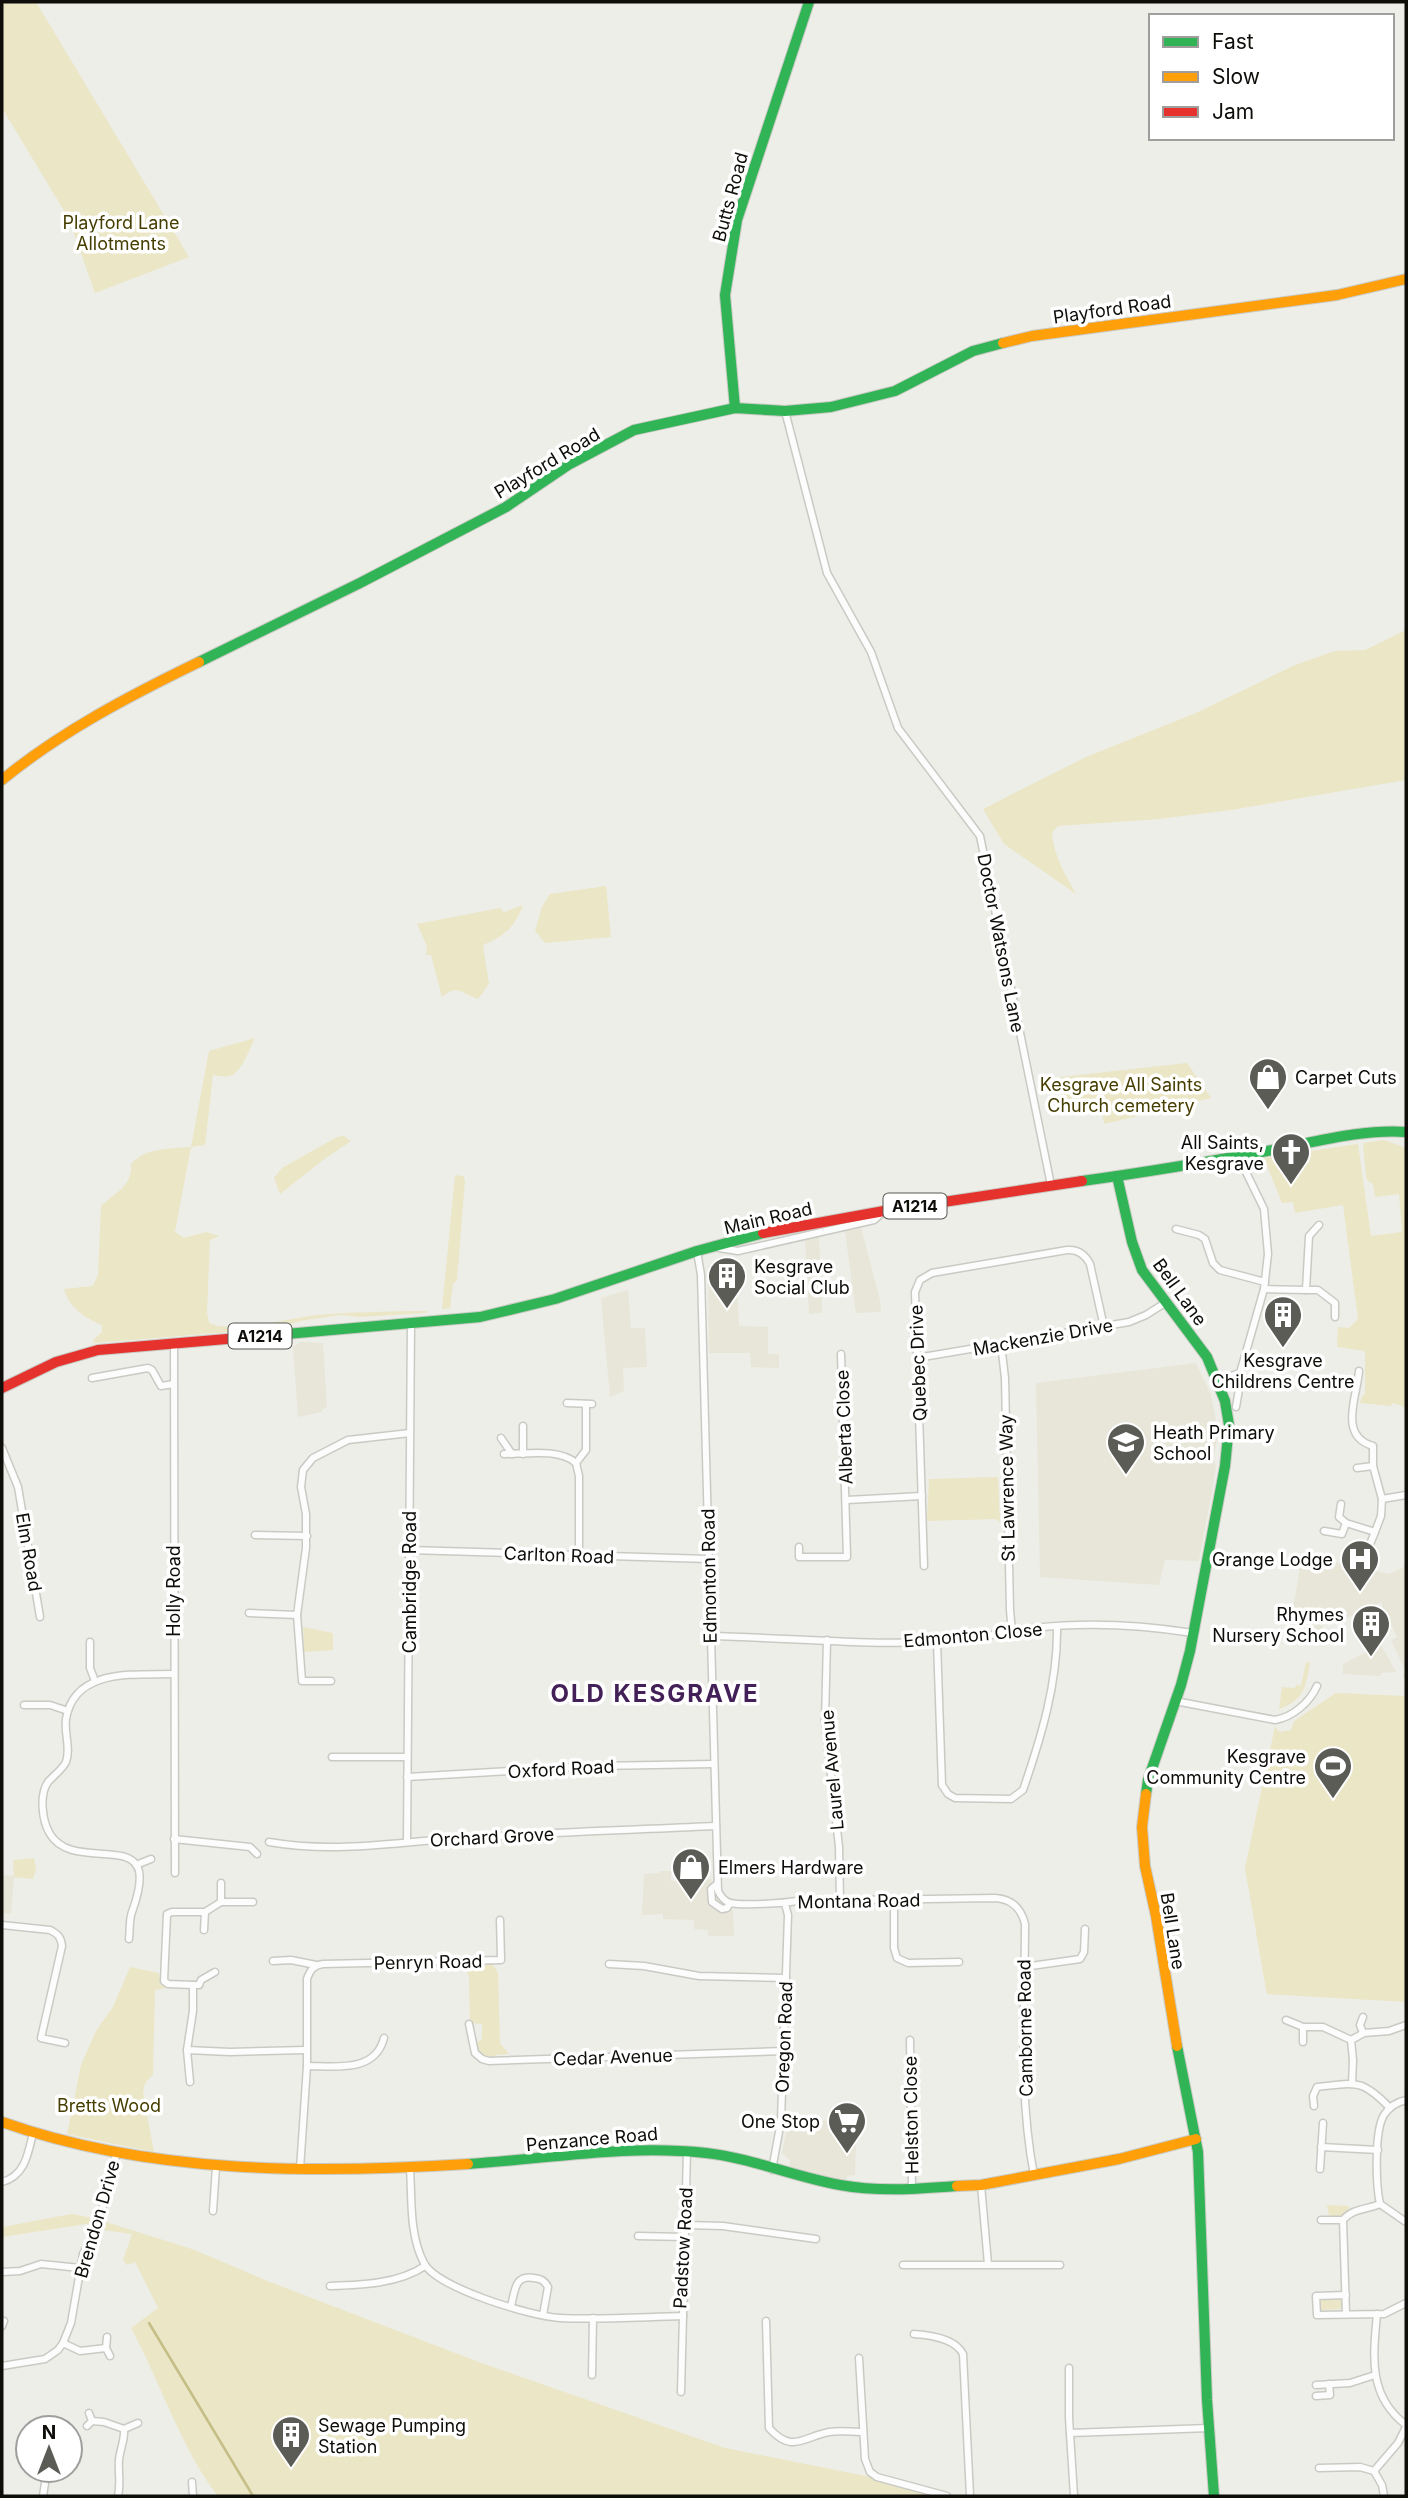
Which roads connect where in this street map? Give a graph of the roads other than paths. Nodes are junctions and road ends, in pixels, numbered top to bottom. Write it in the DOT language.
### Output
graph roads {
  1 [pos="809,2"];
  2 [pos="1406,279"];
  3 [pos="735,408"];
  4 [pos="785,411"];
  5 [pos="2,780"];
  6 [pos="1406,1132"];
  7 [pos="1375,1133"];
  8 [pos="1406,1141"];
  9 [pos="1243,1166"];
  10 [pos="1117,1176"];
  11 [pos="1051,1185"];
  12 [pos="1319,1225"];
  13 [pos="1177,1228"];
  14 [pos="697,1251"];
  15 [pos="1265,1286"];
  16 [pos="1306,1290"];
  17 [pos="1165,1303"];
  18 [pos="1335,1317"];
  19 [pos="411,1323"];
  20 [pos="1104,1326"];
  21 [pos="174,1342"];
  22 [pos="1000,1344"];
  23 [pos="841,1354"];
  24 [pos="917,1358"];
  25 [pos="1359,1371"];
  26 [pos="1240,1373"];
  27 [pos="92,1378"];
  28 [pos="1219,1380"];
  29 [pos="174,1384"];
  30 [pos="2,1388"];
  31 [pos="567,1403"];
  32 [pos="1236,1407"];
  33 [pos="523,1426"];
  34 [pos="410,1433"];
  35 [pos="501,1438"];
  36 [pos="2,1448"];
  37 [pos="503,1454"];
  38 [pos="512,1454"];
  39 [pos="523,1454"];
  40 [pos="576,1463"];
  41 [pos="1373,1466"];
  42 [pos="1357,1468"];
  43 [pos="1406,1495"];
  44 [pos="922,1496"];
  45 [pos="1381,1499"];
  46 [pos="847,1500"];
  47 [pos="1341,1504"];
  48 [pos="1346,1523"];
  49 [pos="1324,1531"];
  50 [pos="1375,1532"];
  51 [pos="255,1535"];
  52 [pos="307,1536"];
  53 [pos="1370,1544"];
  54 [pos="799,1547"];
  55 [pos="409,1550"];
  56 [pos="579,1555"];
  57 [pos="709,1559"];
  58 [pos="924,1566"];
  59 [pos="249,1613"];
  60 [pos="297,1615"];
  61 [pos="40,1617"];
  62 [pos="1057,1627"];
  63 [pos="1012,1632"];
  64 [pos="1193,1633"];
  65 [pos="711,1636"];
  66 [pos="827,1640"];
  67 [pos="90,1642"];
  68 [pos="937,1642"];
  69 [pos="173,1674"];
  70 [pos="95,1681"];
  71 [pos="331,1681"];
  72 [pos="1317,1686"];
  73 [pos="1175,1700"];
  74 [pos="24,1705"];
  75 [pos="68,1710"];
  76 [pos="407,1756"];
  77 [pos="332,1757"];
  78 [pos="714,1764"];
  79 [pos="407,1777"];
  80 [pos="716,1825"];
  81 [pos="174,1839"];
  82 [pos="269,1842"];
  83 [pos="407,1842"];
  84 [pos="257,1854"];
  85 [pos="151,1859"];
  86 [pos="136,1865"];
  87 [pos="175,1873"];
  88 [pos="221,1883"];
  89 [pos="995,1898"];
  90 [pos="840,1900"];
  91 [pos="894,1900"];
  92 [pos="727,1901"];
  93 [pos="221,1902"];
  94 [pos="253,1902"];
  95 [pos="785,1905"];
  96 [pos="205,1912"];
  97 [pos="500,1920"];
  98 [pos="2,1925"];
  99 [pos="1085,1929"];
  100 [pos="204,1930"];
  101 [pos="129,1939"];
  102 [pos="273,1961"];
  103 [pos="959,1962"];
  104 [pos="608,1964"];
  105 [pos="316,1965"];
  106 [pos="1024,1967"];
  107 [pos="215,1972"];
  108 [pos="786,1978"];
  109 [pos="193,1985"];
  110 [pos="1363,2017"];
  111 [pos="1286,2020"];
  112 [pos="469,2024"];
  113 [pos="1406,2025"];
  114 [pos="1303,2027"];
  115 [pos="1363,2033"];
  116 [pos="384,2038"];
  117 [pos="910,2040"];
  118 [pos="1351,2040"];
  119 [pos="1303,2042"];
  120 [pos="65,2043"];
  121 [pos="187,2049"];
  122 [pos="306,2049"];
  123 [pos="784,2051"];
  124 [pos="307,2066"];
  125 [pos="190,2082"];
  126 [pos="1352,2084"];
  127 [pos="1406,2100"];
  128 [pos="1314,2106"];
  129 [pos="1390,2108"];
  130 [pos="2,2122"];
  131 [pos="1323,2123"];
  132 [pos="33,2133"];
  133 [pos="1196,2139"];
  134 [pos="1321,2147"];
  135 [pos="687,2150"];
  136 [pos="1378,2150"];
  137 [pos="117,2151"];
  138 [pos="216,2167"];
  139 [pos="410,2168"];
  140 [pos="300,2169"];
  141 [pos="1320,2169"];
  142 [pos="772,2170"];
  143 [pos="1034,2175"];
  144 [pos="2,2182"];
  145 [pos="981,2185"];
  146 [pos="912,2190"];
  147 [pos="1380,2204"];
  148 [pos="213,2211"];
  149 [pos="1321,2220"];
  150 [pos="1343,2220"];
  151 [pos="1406,2222"];
  152 [pos="686,2225"];
  153 [pos="638,2236"];
  154 [pos="685,2237"];
  155 [pos="816,2239"];
  156 [pos="988,2264"];
  157 [pos="902,2265"];
  158 [pos="1060,2265"];
  159 [pos="425,2266"];
  160 [pos="80,2268"];
  161 [pos="2,2272"];
  162 [pos="2,2280"];
  163 [pos="330,2286"];
  164 [pos="1346,2295"];
  165 [pos="1406,2303"];
  166 [pos="511,2306"];
  167 [pos="1346,2314"];
  168 [pos="1377,2314"];
  169 [pos="543,2315"];
  170 [pos="683,2316"];
  171 [pos="593,2318"];
  172 [pos="766,2321"];
  173 [pos="914,2334"];
  174 [pos="107,2337"];
  175 [pos="63,2343"];
  176 [pos="106,2348"];
  177 [pos="2,2356"];
  178 [pos="110,2356"];
  179 [pos="859,2358"];
  180 [pos="3,2365"];
  181 [pos="1069,2368"];
  182 [pos="592,2375"];
  183 [pos="1375,2375"];
  184 [pos="1329,2384"];
  185 [pos="1316,2385"];
  186 [pos="681,2392"];
  187 [pos="1316,2396"];
  188 [pos="89,2413"];
  189 [pos="138,2423"];
  190 [pos="1406,2426"];
  191 [pos="1209,2428"];
  192 [pos="124,2429"];
  193 [pos="863,2432"];
  194 [pos="1070,2433"];
  195 [pos="1319,2468"];
  196 [pos="1374,2471"];
  197 [pos="192,2482"];
  198 [pos="118,2496"];
  199 [pos="193,2496"];
  200 [pos="947,2496"];
  201 [pos="970,2496"];
  202 [pos="1074,2496"];
  203 [pos="1214,2496"];
  204 [pos="1384,2496"];
  1 -- 3 [label="street, Butts Road"];
  2 -- 4 [label="street, Playford Road"];
  3 -- 4 [label="street, Playford Road"];
  3 -- 5 [label="street, Playford Road"];
  4 -- 11 [label="street, Doctor Watsons Lane"];
  6 -- 7 [label="street, Main Road / A1214"];
  7 -- 8 [label="street, Main Road / A1214"];
  7 -- 10 [label="street, Main Road / A1214"];
  9 -- 15 [label="street"];
  10 -- 11 [label="street, Main Road / A1214"];
  10 -- 17 [label="street, Bell Lane"];
  11 -- 14 [label="street, Main Road / A1214"];
  12 -- 16 [label="street"];
  13 -- 15 [label="street"];
  14 -- 19 [label="street, Main Road / A1214"];
  14 -- 57 [label="street, Edmonton Road"];
  15 -- 16 [label="street"];
  15 -- 26 [label="street"];
  16 -- 18 [label="street"];
  17 -- 20 [label="street, Mackenzie Drive"];
  17 -- 28 [label="street, Bell Lane"];
  19 -- 21 [label="street, Main Road / A1214"];
  19 -- 34 [label="street, Cambridge Road"];
  20 -- 22 [label="street, Mackenzie Drive"];
  20 -- 24 [label="street, Quebec Drive"];
  21 -- 29 [label="street, Holly Road"];
  21 -- 30 [label="street, A1214"];
  22 -- 24 [label="street, Mackenzie Drive"];
  22 -- 63 [label="street, St Lawrence Way"];
  23 -- 46 [label="street, Alberta Close"];
  24 -- 44 [label="street, Quebec Drive"];
  25 -- 41 [label="street"];
  26 -- 28 [label="street"];
  26 -- 32 [label="street"];
  27 -- 29 [label="street"];
  28 -- 64 [label="street, Bell Lane"];
  29 -- 69 [label="street, Holly Road"];
  31 -- 40 [label="street"];
  33 -- 39 [label="street"];
  34 -- 52 [label="street"];
  34 -- 55 [label="street, Cambridge Road"];
  35 -- 38 [label="street"];
  36 -- 61 [label="street, Elm Road"];
  37 -- 38 [label="street"];
  38 -- 39 [label="street"];
  39 -- 40 [label="street"];
  40 -- 56 [label="street"];
  41 -- 42 [label="street"];
  41 -- 45 [label="street"];
  43 -- 45 [label="street"];
  44 -- 46 [label="street, Alberta Close"];
  44 -- 58 [label="street, Quebec Drive"];
  45 -- 50 [label="street"];
  46 -- 54 [label="street, Alberta Close"];
  47 -- 48 [label="street"];
  48 -- 49 [label="street"];
  48 -- 50 [label="street"];
  50 -- 53 [label="street"];
  51 -- 52 [label="street"];
  52 -- 60 [label="street"];
  55 -- 56 [label="street, Carlton Road"];
  55 -- 76 [label="street, Cambridge Road"];
  56 -- 57 [label="street, Carlton Road"];
  57 -- 65 [label="street, Edmonton Road"];
  59 -- 60 [label="street"];
  60 -- 71 [label="street"];
  62 -- 63 [label="street, Edmonton Close"];
  62 -- 64 [label="street, Edmonton Close"];
  62 -- 68 [label="street"];
  63 -- 68 [label="street, Edmonton Close"];
  64 -- 73 [label="street, Bell Lane"];
  65 -- 66 [label="street, Edmonton Close"];
  65 -- 78 [label="street, Edmonton Road"];
  66 -- 68 [label="street, Edmonton Close"];
  66 -- 90 [label="street, Laurel Avenue"];
  67 -- 70 [label="street"];
  69 -- 70 [label="street"];
  69 -- 81 [label="street, Holly Road"];
  70 -- 75 [label="street"];
  72 -- 73 [label="street"];
  73 -- 133 [label="street, Bell Lane"];
  74 -- 75 [label="street"];
  75 -- 86 [label="street"];
  76 -- 77 [label="street"];
  76 -- 79 [label="street, Cambridge Road"];
  78 -- 79 [label="street, Oxford Road"];
  78 -- 80 [label="street, Edmonton Road"];
  79 -- 83 [label="street, Cambridge Road"];
  80 -- 83 [label="street, Orchard Grove"];
  80 -- 92 [label="street, Edmonton Road"];
  81 -- 84 [label="street"];
  81 -- 87 [label="street, Holly Road"];
  82 -- 83 [label="street, Orchard Grove"];
  85 -- 86 [label="street"];
  86 -- 101 [label="street"];
  88 -- 93 [label="street"];
  89 -- 91 [label="street, Montana Road"];
  89 -- 106 [label="street, Camborne Road"];
  90 -- 91 [label="street, Montana Road"];
  90 -- 95 [label="street, Montana Road"];
  91 -- 103 [label="street"];
  92 -- 95 [label="street, Montana Road"];
  93 -- 94 [label="street"];
  93 -- 96 [label="street"];
  95 -- 108 [label="street, Oregon Road"];
  96 -- 100 [label="street"];
  96 -- 109 [label="street"];
  97 -- 105 [label="street, Penryn Road"];
  98 -- 120 [label="street"];
  99 -- 106 [label="street"];
  102 -- 105 [label="street, Penryn Road"];
  104 -- 108 [label="street"];
  105 -- 122 [label="street"];
  106 -- 143 [label="street, Camborne Road"];
  107 -- 109 [label="street"];
  108 -- 123 [label="street, Oregon Road"];
  109 -- 121 [label="street"];
  110 -- 115 [label="street"];
  111 -- 114 [label="street"];
  112 -- 123 [label="street, Cedar Avenue"];
  113 -- 115 [label="street"];
  114 -- 118 [label="street"];
  114 -- 119 [label="street"];
  115 -- 118 [label="street"];
  116 -- 124 [label="street"];
  117 -- 146 [label="street, Helston Close"];
  118 -- 126 [label="street"];
  121 -- 122 [label="street"];
  121 -- 125 [label="street"];
  122 -- 124 [label="street"];
  123 -- 142 [label="street, Oregon Road"];
  124 -- 140 [label="street"];
  126 -- 128 [label="street"];
  126 -- 129 [label="street"];
  127 -- 129 [label="street"];
  129 -- 136 [label="street"];
  130 -- 132 [label="street, Penzance Road"];
  131 -- 134 [label="street"];
  132 -- 137 [label="street, Penzance Road"];
  132 -- 144 [label="street"];
  133 -- 143 [label="street, Penzance Road"];
  133 -- 191 [label="street, Bell Lane"];
  134 -- 136 [label="street"];
  134 -- 141 [label="street"];
  135 -- 139 [label="street, Penzance Road"];
  135 -- 142 [label="street, Penzance Road"];
  135 -- 152 [label="street, Padstow Road"];
  136 -- 147 [label="street"];
  137 -- 138 [label="street, Penzance Road"];
  137 -- 160 [label="street, Brendon Drive"];
  138 -- 140 [label="street, Penzance Road"];
  138 -- 148 [label="street"];
  139 -- 140 [label="street, Penzance Road"];
  139 -- 159 [label="street"];
  142 -- 146 [label="street, Penzance Road"];
  143 -- 145 [label="street, Penzance Road"];
  145 -- 146 [label="street, Penzance Road"];
  145 -- 156 [label="street"];
  147 -- 150 [label="street"];
  147 -- 151 [label="street"];
  149 -- 150 [label="street"];
  150 -- 164 [label="street"];
  152 -- 154 [label="street, Padstow Road"];
  152 -- 155 [label="street"];
  153 -- 154 [label="street"];
  154 -- 170 [label="street, Padstow Road"];
  156 -- 157 [label="street"];
  156 -- 158 [label="street"];
  159 -- 163 [label="street"];
  159 -- 166 [label="street, Padstow Road"];
  160 -- 161 [label="street"];
  160 -- 175 [label="street, Brendon Drive"];
  161 -- 162 [label="street"];
  164 -- 167 [label="street"];
  164 -- 167 [label="street"];
  165 -- 168 [label="street"];
  166 -- 169 [label="street, Padstow Road"];
  166 -- 169 [label="street"];
  167 -- 168 [label="street"];
  168 -- 183 [label="street"];
  169 -- 171 [label="street, Padstow Road"];
  170 -- 171 [label="street, Padstow Road"];
  170 -- 186 [label="street"];
  171 -- 182 [label="street"];
  172 -- 193 [label="street"];
  173 -- 201 [label="street"];
  174 -- 176 [label="street"];
  175 -- 176 [label="street"];
  175 -- 180 [label="street"];
  176 -- 178 [label="street"];
  177 -- 180 [label="street"];
  179 -- 193 [label="street"];
  181 -- 194 [label="street"];
  183 -- 184 [label="street"];
  183 -- 190 [label="street"];
  184 -- 185 [label="street"];
  184 -- 187 [label="street"];
  188 -- 192 [label="street"];
  189 -- 192 [label="street"];
  190 -- 196 [label="street"];
  191 -- 194 [label="street"];
  191 -- 203 [label="street, Bell Lane"];
  192 -- 198 [label="street"];
  193 -- 200 [label="street"];
  194 -- 202 [label="street"];
  195 -- 196 [label="street"];
  196 -- 204 [label="street"];
  197 -- 199 [label="street"];
}
